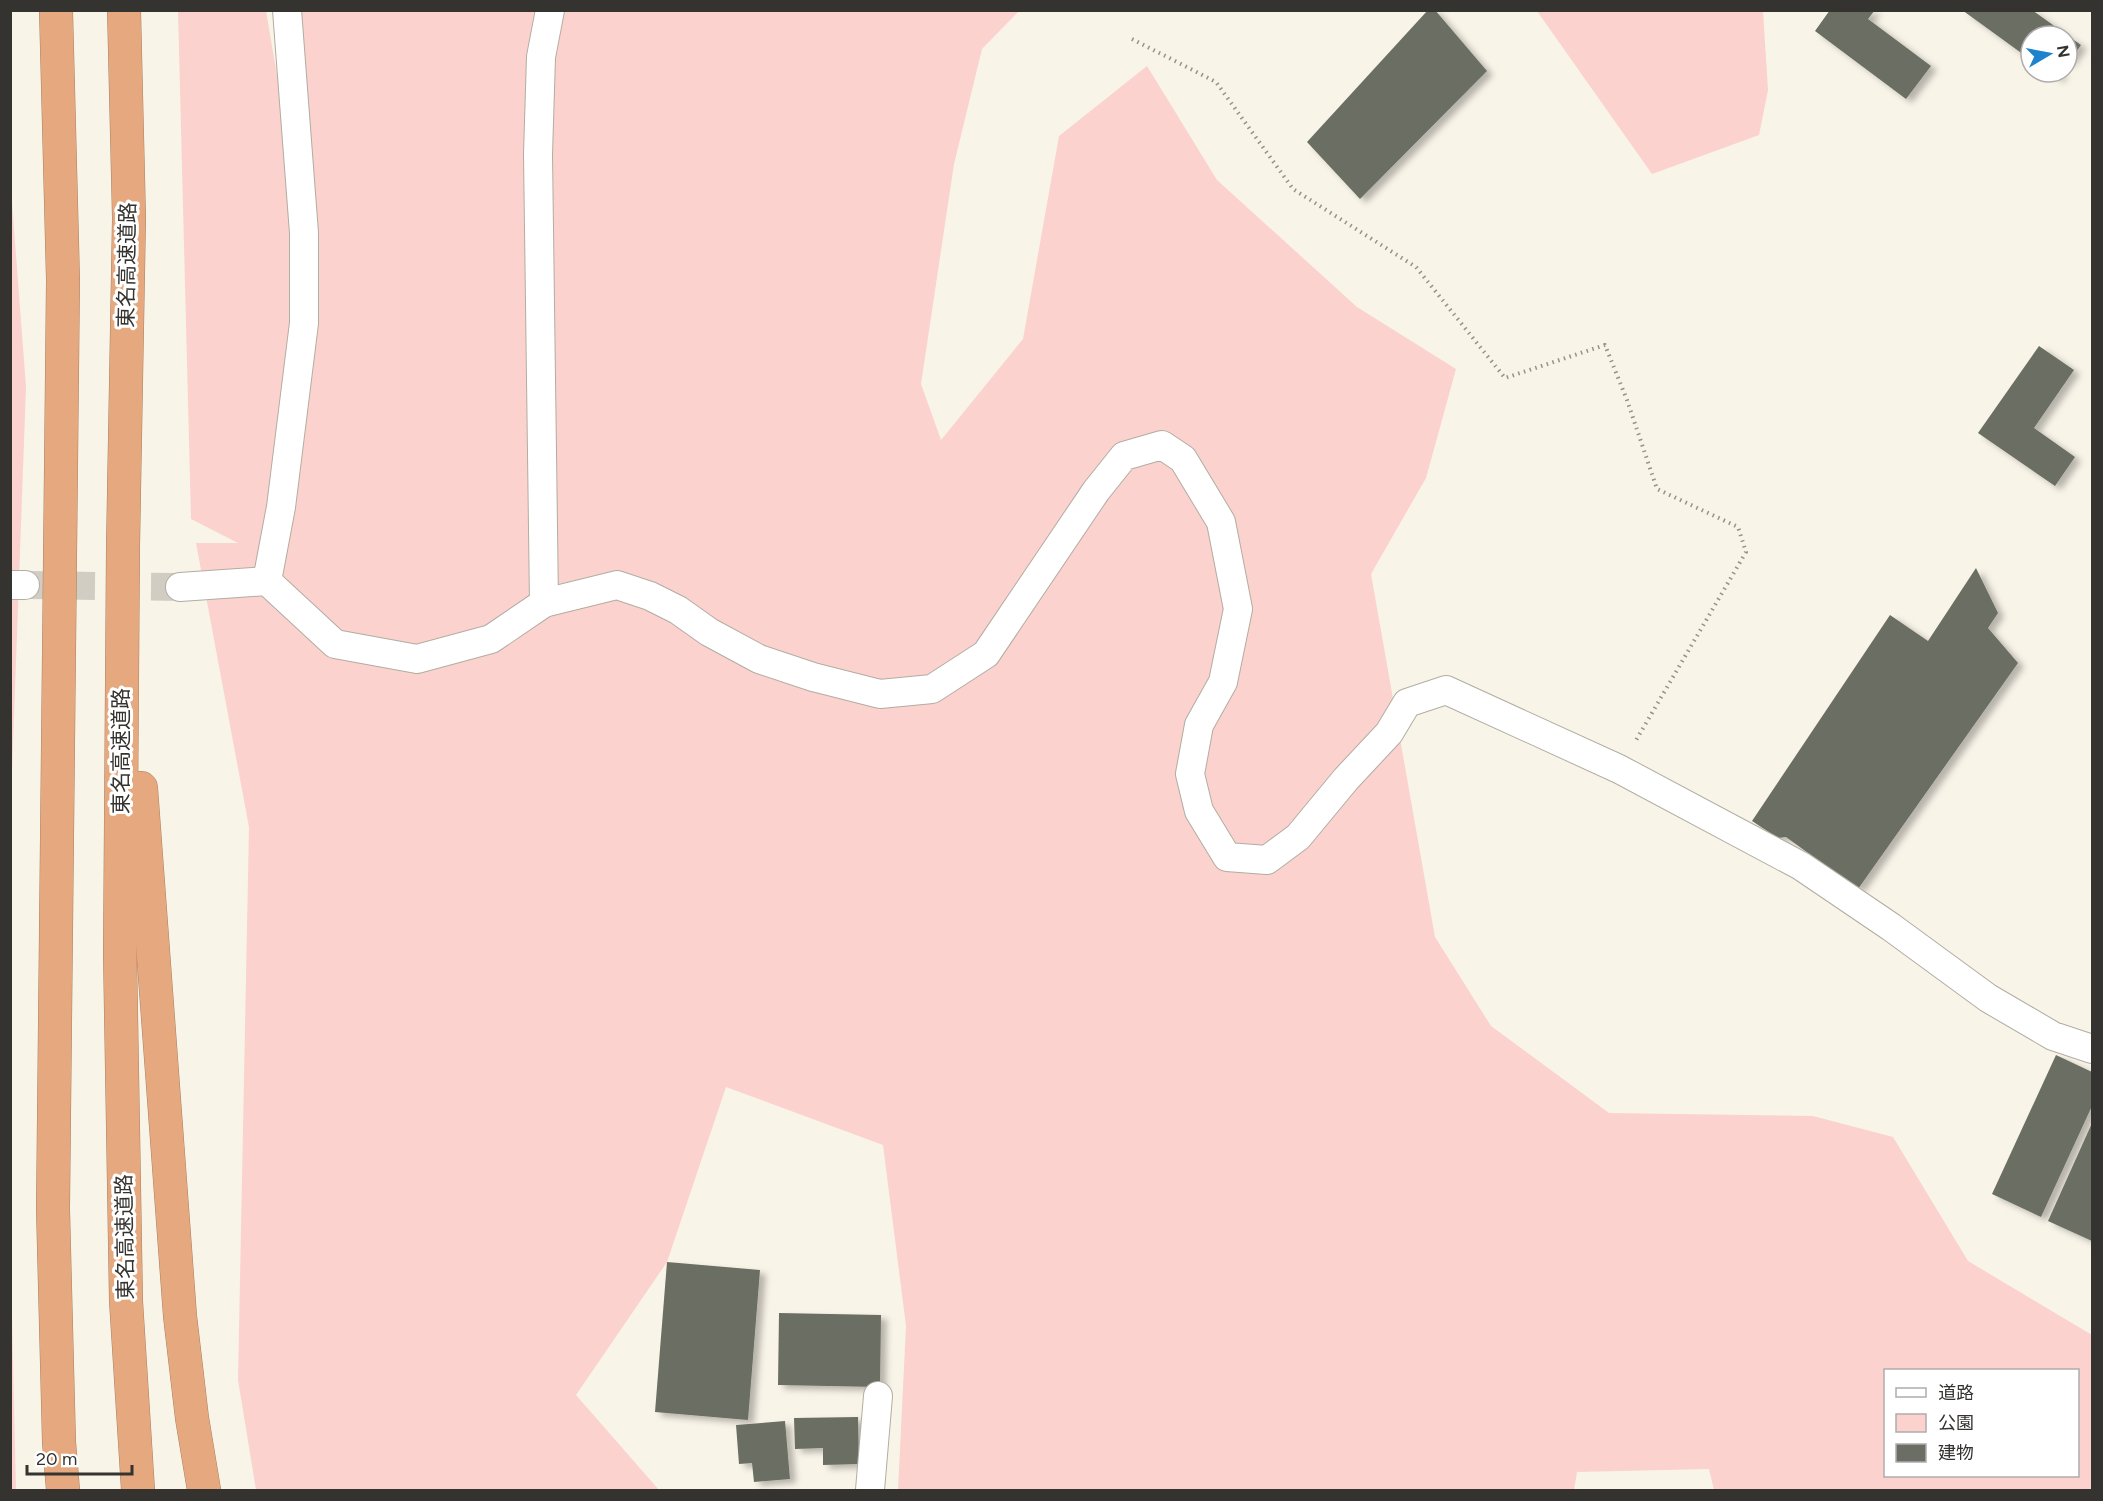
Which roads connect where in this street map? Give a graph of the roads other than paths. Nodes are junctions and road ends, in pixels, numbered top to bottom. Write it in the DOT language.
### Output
graph roads {
  1 [pos="56,10"];
  2 [pos="124,10"];
  3 [pos="286,10"];
  4 [pos="550,10"];
  5 [pos="123,547"];
  6 [pos="267,581"];
  7 [pos="180,586"];
  8 [pos="544,603"];
  9 [pos="2092,1049"];
  10 [pos="878,1396"];
  11 [pos="63,1491"];
  12 [pos="138,1491"];
  13 [pos="204,1491"];
  14 [pos="870,1491"];
  1 -- 11 [label="highway"];
  2 -- 5 [label="highway, 東名高速道路"];
  3 -- 6 [label="street"];
  4 -- 8 [label="street"];
  5 -- 12 [label="highway, 東名高速道路"];
  5 -- 13 [label="highway"];
  6 -- 7 [label="street"];
  6 -- 8 [label="street"];
  8 -- 9 [label="street"];
  10 -- 14 [label="street"];
}
